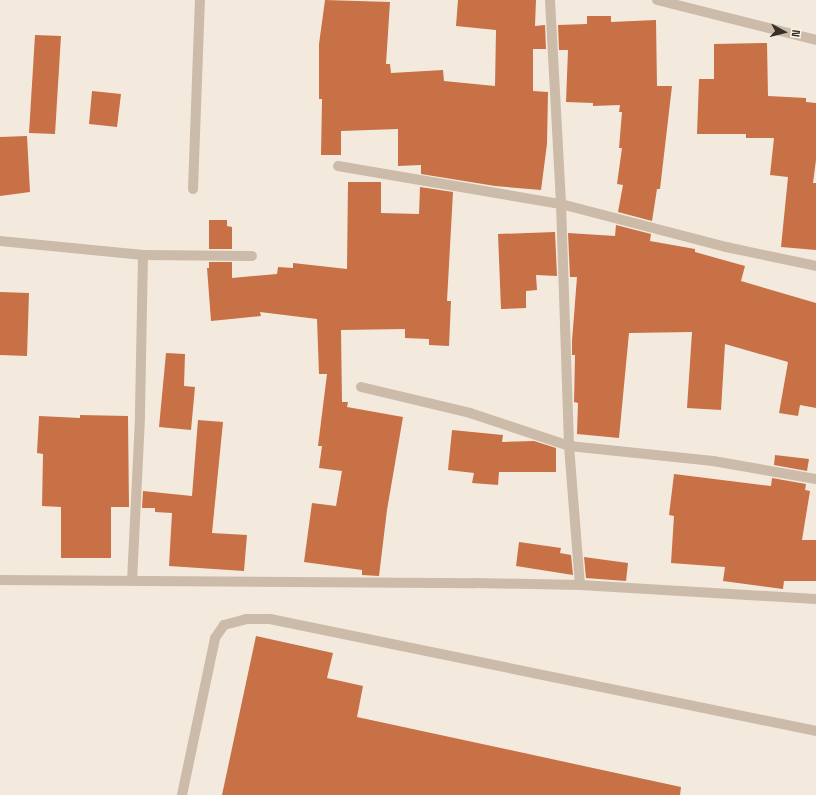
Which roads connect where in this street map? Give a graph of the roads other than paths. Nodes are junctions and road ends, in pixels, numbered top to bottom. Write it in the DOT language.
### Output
graph roads {
  1 [pos="200,0"];
  2 [pos="550,0"];
  3 [pos="657,0"];
  4 [pos="816,40"];
  5 [pos="338,166"];
  6 [pos="193,189"];
  7 [pos="561,204"];
  8 [pos="0,241"];
  9 [pos="142,255"];
  10 [pos="252,256"];
  11 [pos="816,266"];
  12 [pos="361,387"];
  13 [pos="569,446"];
  14 [pos="816,479"];
  15 [pos="0,580"];
  16 [pos="132,580"];
  17 [pos="580,585"];
  18 [pos="816,599"];
  19 [pos="816,731"];
  20 [pos="182,795"];
  1 -- 6 [label="street"];
  2 -- 7 [label="street"];
  3 -- 4 [label="street"];
  5 -- 7 [label="street"];
  7 -- 11 [label="street"];
  7 -- 13 [label="street"];
  8 -- 9 [label="street"];
  9 -- 10 [label="street"];
  9 -- 16 [label="street"];
  12 -- 13 [label="street"];
  13 -- 14 [label="street"];
  13 -- 17 [label="street"];
  15 -- 16 [label="street"];
  16 -- 17 [label="street"];
  17 -- 18 [label="street"];
  19 -- 20 [label="street"];
}
